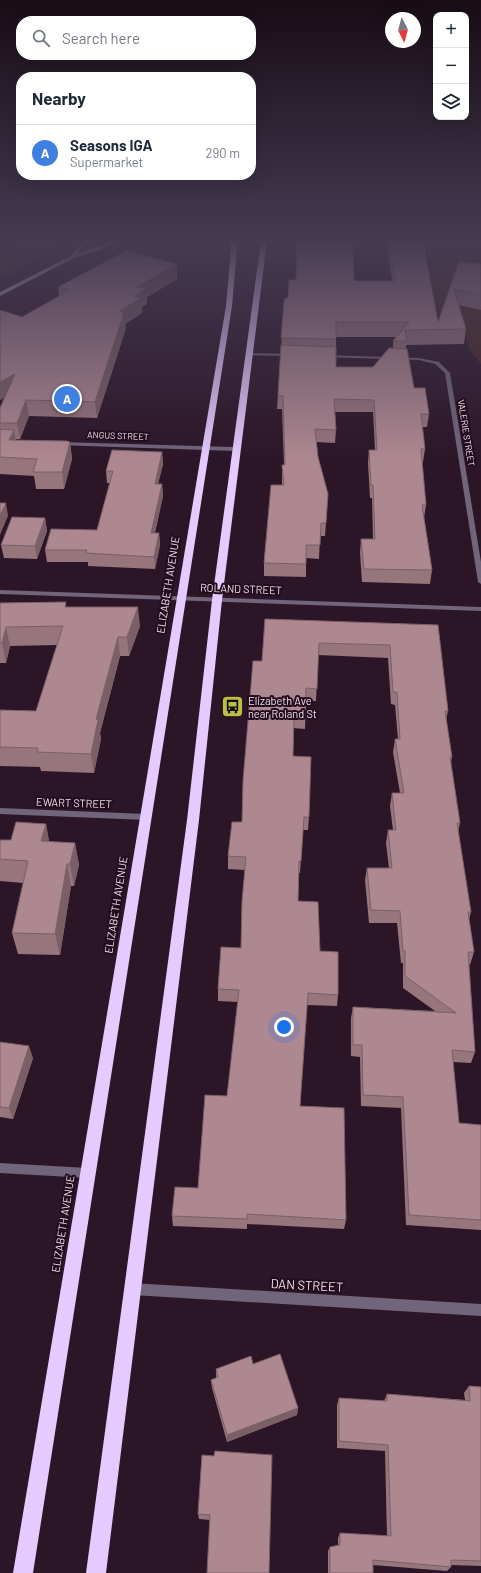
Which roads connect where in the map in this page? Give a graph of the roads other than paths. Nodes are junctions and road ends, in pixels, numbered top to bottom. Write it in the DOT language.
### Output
graph roads {
  1 [pos="227,314"];
  2 [pos="254,314"];
  3 [pos="248,354"];
  4 [pos="299,355"];
  5 [pos="322,356"];
  6 [pos="54,443"];
  7 [pos="206,448"];
  8 [pos="235,449"];
  9 [pos="481,582"];
  10 [pos="0,592"];
  11 [pos="182,598"];
  12 [pos="217,600"];
  13 [pos="481,609"];
  14 [pos="0,811"];
  15 [pos="146,817"];
  16 [pos="0,1168"];
  17 [pos="88,1173"];
  18 [pos="132,1289"];
  19 [pos="481,1310"];
  20 [pos="23,1573"];
  21 [pos="96,1573"];
  1 -- 7 [label="highway, ELIZABETH AVENUE"];
  2 -- 3 [label="highway"];
  3 -- 4 [label="street"];
  3 -- 8 [label="highway"];
  5 -- 9 [label="street, VALERIE STREET"];
  6 -- 7 [label="street, ANGUS STREET"];
  7 -- 8 [label="street, ANGUS STREET"];
  7 -- 11 [label="highway, ELIZABETH AVENUE"];
  8 -- 12 [label="highway"];
  10 -- 11 [label="street, ROLAND STREET"];
  11 -- 12 [label="street, ROLAND STREET"];
  11 -- 15 [label="highway, ELIZABETH AVENUE"];
  12 -- 13 [label="street, ROLAND STREET"];
  12 -- 18 [label="highway"];
  14 -- 15 [label="street, EWART STREET"];
  15 -- 17 [label="highway, ELIZABETH AVENUE"];
  16 -- 17 [label="street"];
  17 -- 20 [label="highway, ELIZABETH AVENUE"];
  18 -- 19 [label="street, DAN STREET"];
  18 -- 21 [label="highway"];
}
